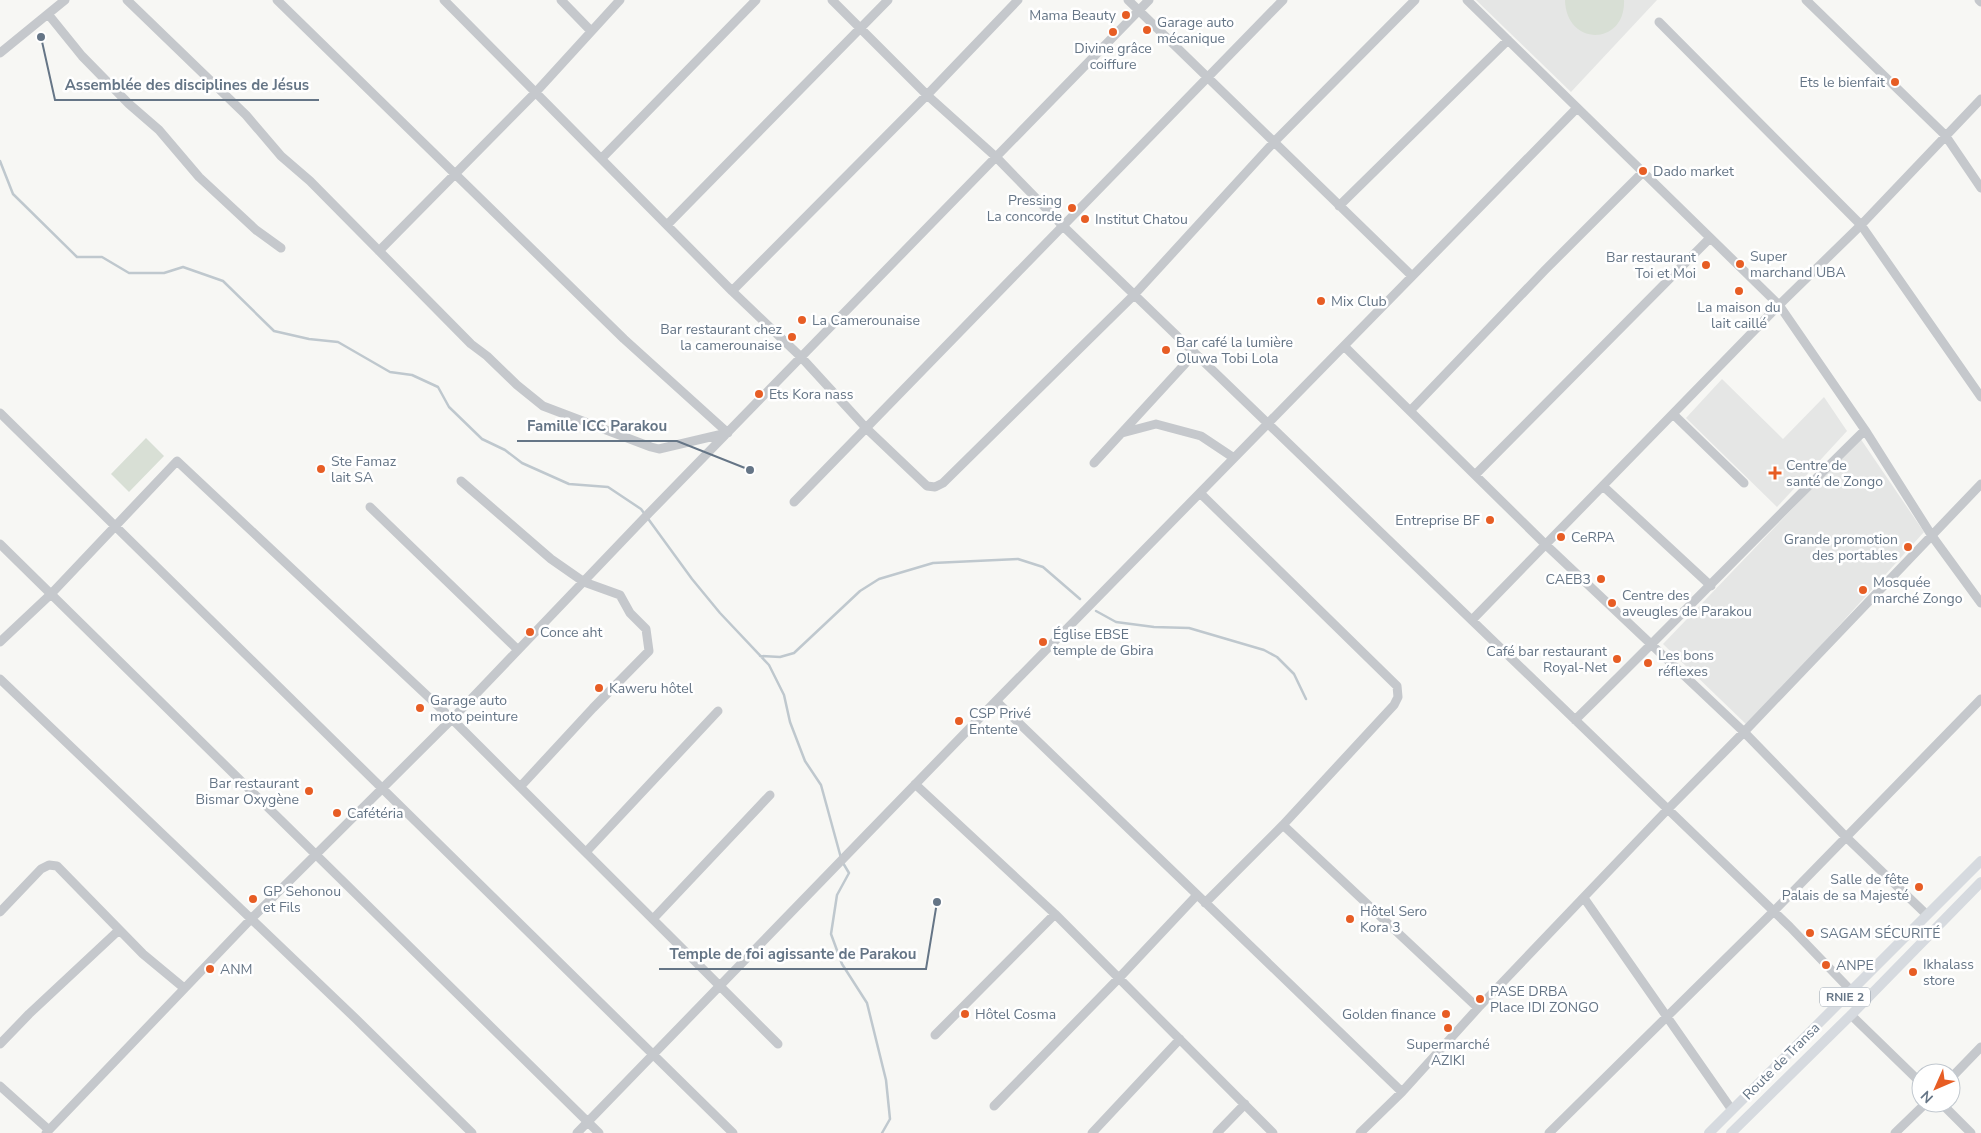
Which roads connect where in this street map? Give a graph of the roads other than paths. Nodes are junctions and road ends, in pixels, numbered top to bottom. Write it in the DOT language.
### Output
graph roads {
  1 [pos="65,0"];
  2 [pos="127,0"];
  3 [pos="277,0"];
  4 [pos="444,0"];
  5 [pos="560,0"];
  6 [pos="620,0"];
  7 [pos="756,0"];
  8 [pos="832,0"];
  9 [pos="888,0"];
  10 [pos="1018,0"];
  11 [pos="1128,0"];
  12 [pos="1148,0"];
  13 [pos="1283,0"];
  14 [pos="1416,0"];
  15 [pos="1467,0"];
  16 [pos="1806,0"];
  17 [pos="1139,10"];
  18 [pos="48,14"];
  19 [pos="1659,22"];
  20 [pos="861,28"];
  21 [pos="591,31"];
  22 [pos="1508,40"];
  23 [pos="0,53"];
  24 [pos="1207,77"];
  25 [pos="536,92"];
  26 [pos="927,95"];
  27 [pos="1981,99"];
  28 [pos="1577,108"];
  29 [pos="1945,135"];
  30 [pos="1274,142"];
  31 [pos="996,157"];
  32 [pos="602,158"];
  33 [pos="1643,172"];
  34 [pos="454,174"];
  35 [pos="1981,188"];
  36 [pos="1339,206"];
  37 [pos="667,225"];
  38 [pos="1861,225"];
  39 [pos="1063,226"];
  40 [pos="1710,238"];
  41 [pos="281,248"];
  42 [pos="379,251"];
  43 [pos="1412,276"];
  44 [pos="732,291"];
  45 [pos="1134,295"];
  46 [pos="1779,305"];
  47 [pos="1344,346"];
  48 [pos="1195,353"];
  49 [pos="802,356"];
  50 [pos="1981,397"];
  51 [pos="1410,411"];
  52 [pos="0,413"];
  53 [pos="1673,414"];
  54 [pos="1268,424"];
  55 [pos="866,428"];
  56 [pos="1865,430"];
  57 [pos="728,433"];
  58 [pos="1121,434"];
  59 [pos="1234,458"];
  60 [pos="1094,463"];
  61 [pos="1475,475"];
  62 [pos="460,480"];
  63 [pos="1744,483"];
  64 [pos="1981,484"];
  65 [pos="1603,486"];
  66 [pos="1200,493"];
  67 [pos="794,502"];
  68 [pos="370,507"];
  69 [pos="114,526"];
  70 [pos="1932,536"];
  71 [pos="0,544"];
  72 [pos="1546,544"];
  73 [pos="584,582"];
  74 [pos="1711,586"];
  75 [pos="51,594"];
  76 [pos="1981,603"];
  77 [pos="1472,620"];
  78 [pos="0,642"];
  79 [pos="1651,646"];
  80 [pos="518,650"];
  81 [pos="0,679"];
  82 [pos="1981,699"];
  83 [pos="996,701"];
  84 [pos="718,711"];
  85 [pos="452,719"];
  86 [pos="1576,720"];
  87 [pos="1744,732"];
  88 [pos="916,784"];
  89 [pos="520,787"];
  90 [pos="383,789"];
  91 [pos="770,795"];
  92 [pos="1668,809"];
  93 [pos="1283,825"];
  94 [pos="1846,837"];
  95 [pos="586,852"];
  96 [pos="316,855"];
  97 [pos="1981,861"];
  98 [pos="1981,882"];
  99 [pos="1197,895"];
  100 [pos="1584,898"];
  101 [pos="1205,903"];
  102 [pos="1774,911"];
  103 [pos="0,912"];
  104 [pos="1055,914"];
  105 [pos="1926,914"];
  106 [pos="251,919"];
  107 [pos="653,919"];
  108 [pos="119,930"];
  109 [pos="1119,978"];
  110 [pos="721,987"];
  111 [pos="184,988"];
  112 [pos="1852,990"];
  113 [pos="1863,1003"];
  114 [pos="1478,1008"];
  115 [pos="1851,1015"];
  116 [pos="1667,1016"];
  117 [pos="935,1035"];
  118 [pos="1180,1039"];
  119 [pos="0,1044"];
  120 [pos="778,1044"];
  121 [pos="1981,1047"];
  122 [pos="653,1055"];
  123 [pos="1961,1068"];
  124 [pos="1911,1073"];
  125 [pos="0,1086"];
  126 [pos="1402,1092"];
  127 [pos="1245,1104"];
  128 [pos="994,1106"];
  129 [pos="1732,1110"];
  130 [pos="1916,1113"];
  131 [pos="1952,1113"];
  132 [pos="588,1122"];
  133 [pos="47,1132"];
  134 [pos="472,1133"];
  135 [pos="578,1133"];
  136 [pos="600,1133"];
  137 [pos="733,1133"];
  138 [pos="1092,1133"];
  139 [pos="1217,1133"];
  140 [pos="1273,1133"];
  141 [pos="1360,1133"];
  142 [pos="1549,1133"];
  143 [pos="1709,1133"];
  144 [pos="1730,1133"];
  145 [pos="1895,1133"];
  146 [pos="1971,1133"];
  1 -- 18 [label="street"];
  2 -- 42 [label="street"];
  3 -- 34 [label="street"];
  4 -- 25 [label="street"];
  5 -- 21 [label="street"];
  6 -- 21 [label="street"];
  7 -- 32 [label="street"];
  8 -- 20 [label="street"];
  9 -- 20 [label="street"];
  10 -- 26 [label="street"];
  11 -- 17 [label="street"];
  12 -- 17 [label="street"];
  13 -- 24 [label="street"];
  14 -- 30 [label="street"];
  15 -- 22 [label="street"];
  16 -- 29 [label="street"];
  17 -- 24 [label="street"];
  17 -- 31 [label="street"];
  18 -- 23 [label="street"];
  18 -- 41 [label="street"];
  19 -- 38 [label="street"];
  20 -- 26 [label="street"];
  20 -- 37 [label="street"];
  21 -- 25 [label="street"];
  22 -- 28 [label="street"];
  22 -- 36 [label="street"];
  24 -- 30 [label="street"];
  24 -- 39 [label="street"];
  25 -- 32 [label="street"];
  25 -- 34 [label="street"];
  26 -- 31 [label="street"];
  26 -- 44 [label="street"];
  27 -- 29 [label="street"];
  28 -- 33 [label="street"];
  28 -- 43 [label="street"];
  29 -- 35 [label="street"];
  29 -- 38 [label="street"];
  30 -- 36 [label="street"];
  30 -- 45 [label="street"];
  31 -- 39 [label="street"];
  31 -- 49 [label="street"];
  32 -- 37 [label="street"];
  33 -- 40 [label="street"];
  33 -- 51 [label="street"];
  34 -- 42 [label="street"];
  34 -- 57 [label="street"];
  36 -- 43 [label="street"];
  37 -- 44 [label="street"];
  38 -- 46 [label="street"];
  38 -- 50 [label="street"];
  39 -- 45 [label="street"];
  39 -- 55 [label="street"];
  40 -- 46 [label="street"];
  40 -- 61 [label="street"];
  42 -- 57 [label="street"];
  43 -- 47 [label="street"];
  44 -- 49 [label="street"];
  45 -- 48 [label="street"];
  45 -- 55 [label="street"];
  46 -- 53 [label="street"];
  46 -- 56 [label="street"];
  47 -- 51 [label="street"];
  47 -- 54 [label="street"];
  48 -- 54 [label="street"];
  48 -- 58 [label="street"];
  49 -- 55 [label="street"];
  49 -- 57 [label="street"];
  51 -- 61 [label="street"];
  52 -- 69 [label="street"];
  53 -- 63 [label="street"];
  53 -- 65 [label="street"];
  54 -- 59 [label="street"];
  54 -- 77 [label="street"];
  55 -- 67 [label="street"];
  56 -- 70 [label="street"];
  56 -- 74 [label="street"];
  57 -- 73 [label="street"];
  58 -- 59 [label="street"];
  58 -- 60 [label="street"];
  59 -- 66 [label="street"];
  61 -- 72 [label="street"];
  62 -- 73 [label="street"];
  64 -- 70 [label="street"];
  65 -- 72 [label="street"];
  65 -- 74 [label="street"];
  66 -- 83 [label="street"];
  66 -- 93 [label="street"];
  68 -- 80 [label="street"];
  69 -- 75 [label="street"];
  69 -- 85 [label="street"];
  69 -- 90 [label="street"];
  70 -- 76 [label="street"];
  70 -- 87 [label="street"];
  71 -- 75 [label="street"];
  72 -- 77 [label="street"];
  72 -- 79 [label="street"];
  73 -- 80 [label="street"];
  73 -- 89 [label="street"];
  74 -- 79 [label="street"];
  75 -- 78 [label="street"];
  75 -- 96 [label="street"];
  77 -- 86 [label="street"];
  79 -- 86 [label="street"];
  79 -- 87 [label="street"];
  80 -- 85 [label="street"];
  81 -- 106 [label="street"];
  82 -- 94 [label="street"];
  83 -- 88 [label="street"];
  83 -- 99 [label="street"];
  84 -- 95 [label="street"];
  85 -- 89 [label="street"];
  85 -- 90 [label="street"];
  86 -- 92 [label="street"];
  87 -- 92 [label="street"];
  87 -- 94 [label="street"];
  88 -- 104 [label="street"];
  88 -- 110 [label="street"];
  89 -- 95 [label="street"];
  90 -- 96 [label="street"];
  90 -- 122 [label="street"];
  91 -- 107 [label="street"];
  92 -- 100 [label="street"];
  92 -- 102 [label="street"];
  93 -- 101 [label="street"];
  93 -- 114 [label="street"];
  94 -- 102 [label="street"];
  94 -- 105 [label="street"];
  95 -- 107 [label="street"];
  96 -- 106 [label="street"];
  96 -- 132 [label="street"];
  97 -- 105 [label="main road, Route de Transa / RNIE 2"];
  98 -- 113 [label="main road, Route de Transa / RNIE 2"];
  99 -- 101 [label="street"];
  99 -- 109 [label="street"];
  100 -- 114 [label="street"];
  100 -- 116 [label="street"];
  101 -- 126 [label="street"];
  102 -- 112 [label="street"];
  102 -- 116 [label="street"];
  103 -- 108 [label="street"];
  104 -- 109 [label="street"];
  104 -- 117 [label="street"];
  105 -- 112 [label="main road, Route de Transa / RNIE 2"];
  106 -- 111 [label="street"];
  106 -- 134 [label="street"];
  107 -- 110 [label="street"];
  108 -- 111 [label="street"];
  108 -- 119 [label="street"];
  109 -- 118 [label="street"];
  109 -- 128 [label="street"];
  110 -- 120 [label="street"];
  110 -- 122 [label="street"];
  111 -- 133 [label="street"];
  112 -- 113 [label="street"];
  112 -- 129 [label="main road, Route de Transa / RNIE 2"];
  113 -- 115 [label="main road, Route de Transa / RNIE 2"];
  114 -- 126 [label="street"];
  115 -- 124 [label="street"];
  115 -- 144 [label="main road, Route de Transa / RNIE 2"];
  116 -- 129 [label="street"];
  116 -- 142 [label="street"];
  118 -- 127 [label="street"];
  118 -- 138 [label="street"];
  121 -- 123 [label="street"];
  122 -- 132 [label="street"];
  122 -- 137 [label="street"];
  125 -- 133 [label="street"];
  126 -- 141 [label="street"];
  127 -- 139 [label="street"];
  127 -- 140 [label="street"];
  129 -- 143 [label="main road, Route de Transa / RNIE 2"];
  130 -- 145 [label="street"];
  131 -- 146 [label="street"];
  132 -- 135 [label="street"];
  132 -- 136 [label="street"];
}
